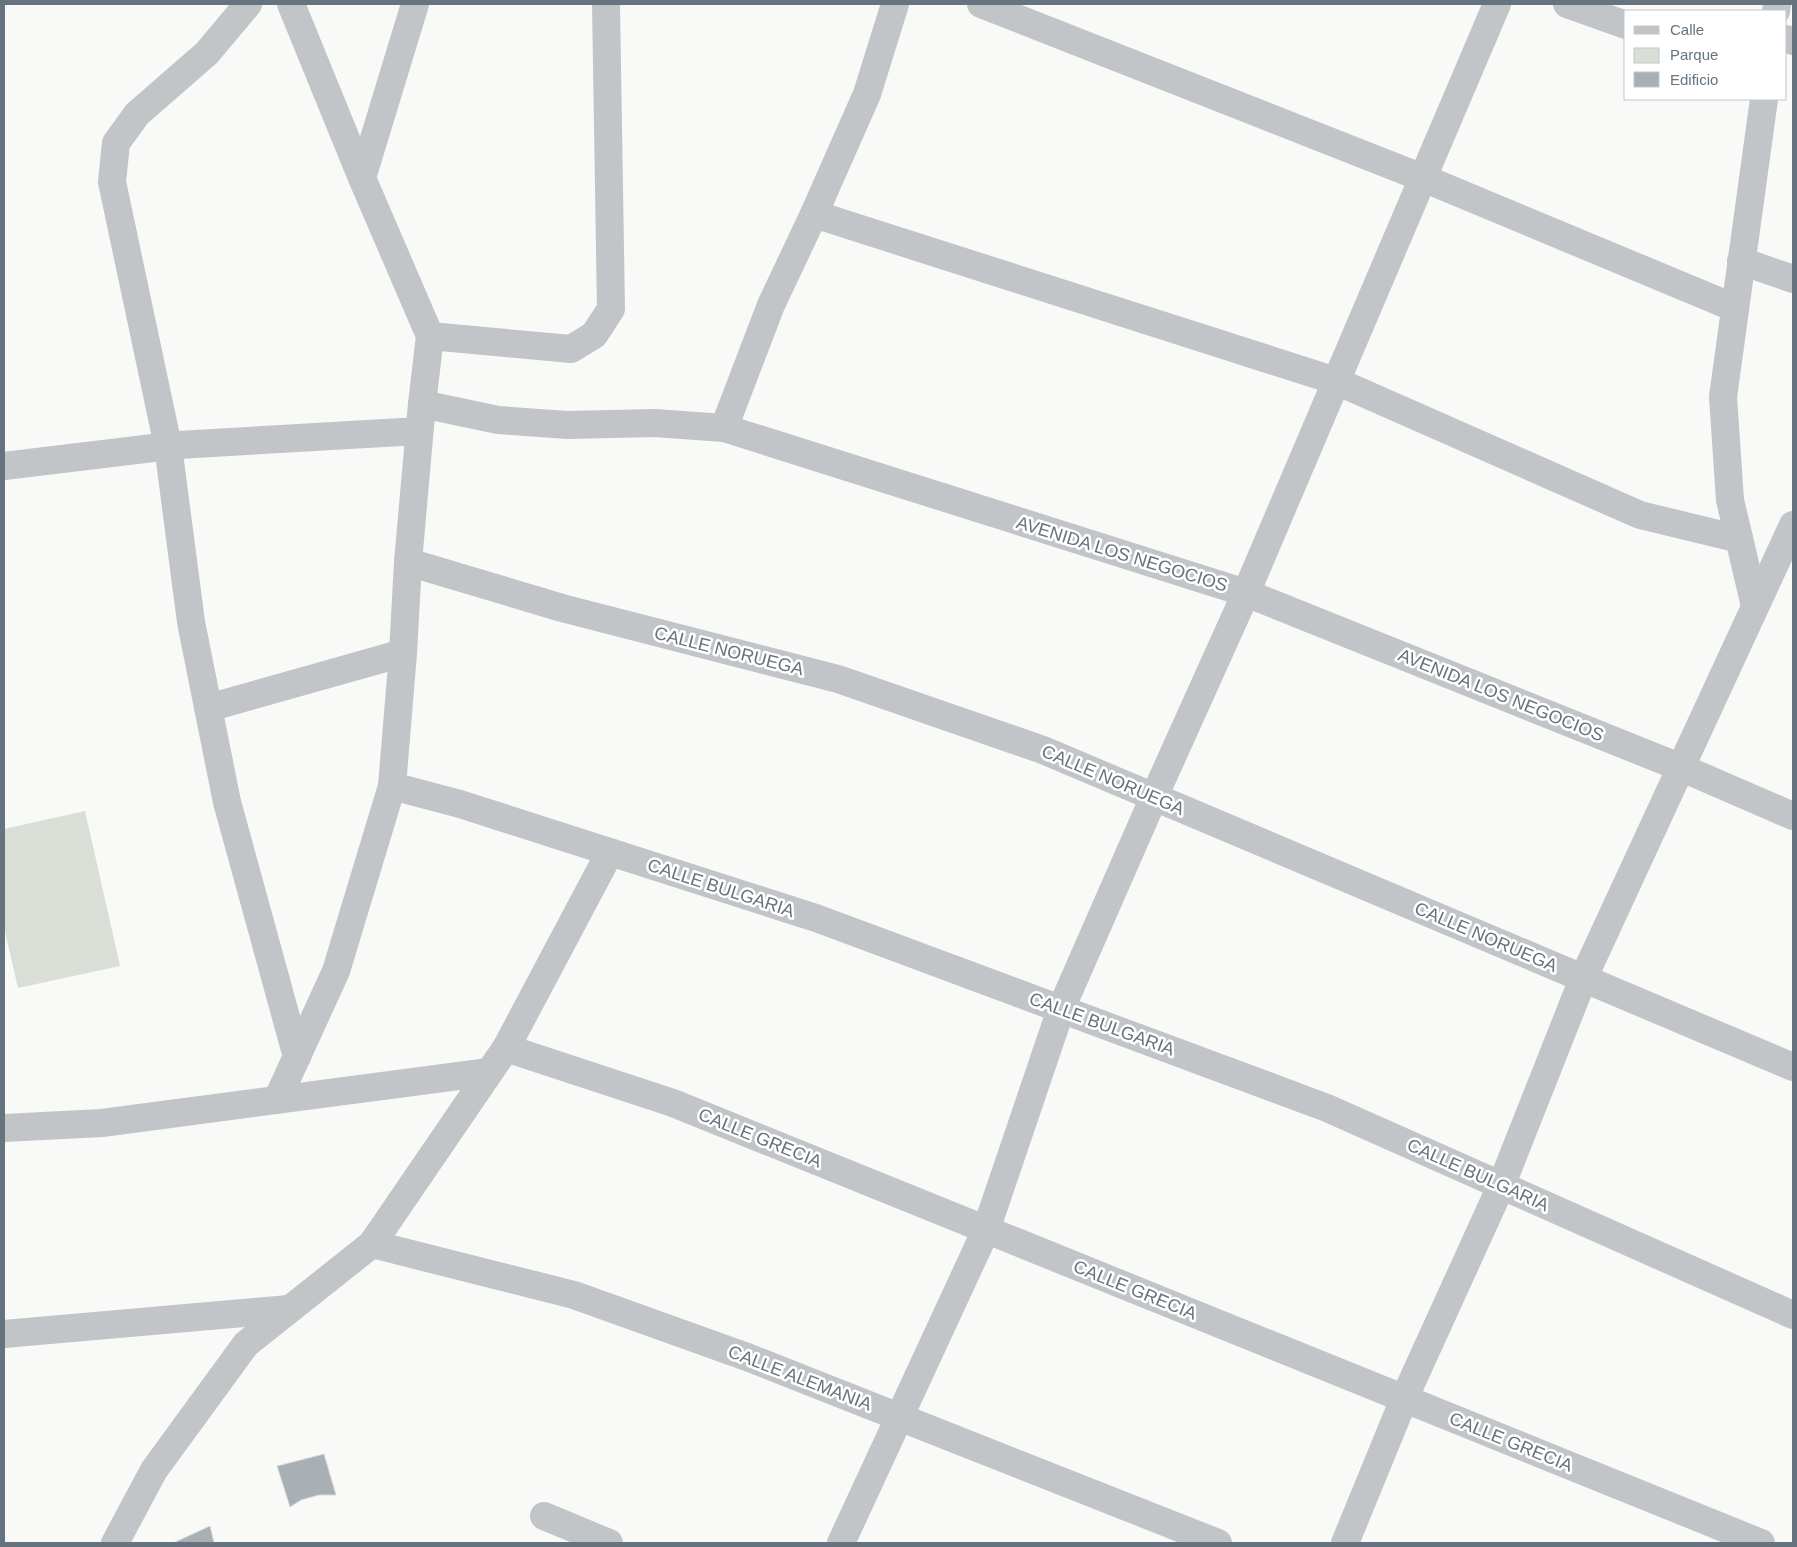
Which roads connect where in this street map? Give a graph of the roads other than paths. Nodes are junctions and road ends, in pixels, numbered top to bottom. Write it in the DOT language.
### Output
graph roads {
  1 [pos="248,4"];
  2 [pos="291,4"];
  3 [pos="415,4"];
  4 [pos="606,4"];
  5 [pos="895,4"];
  6 [pos="981,4"];
  7 [pos="1497,4"];
  8 [pos="1567,4"];
  9 [pos="1624,23"];
  10 [pos="1764,100"];
  11 [pos="362,178"];
  12 [pos="1423,178"];
  13 [pos="814,214"];
  14 [pos="1742,260"];
  15 [pos="1793,279"];
  16 [pos="1735,308"];
  17 [pos="430,336"];
  18 [pos="1336,381"];
  19 [pos="422,404"];
  20 [pos="724,428"];
  21 [pos="419,431"];
  22 [pos="168,446"];
  23 [pos="4,466"];
  24 [pos="1793,525"];
  25 [pos="1739,539"];
  26 [pos="408,562"];
  27 [pos="1246,593"];
  28 [pos="1755,606"];
  29 [pos="402,653"];
  30 [pos="208,708"];
  31 [pos="1682,768"];
  32 [pos="392,786"];
  33 [pos="1154,797"];
  34 [pos="1793,816"];
  35 [pos="610,852"];
  36 [pos="1583,978"];
  37 [pos="1061,1009"];
  38 [pos="506,1048"];
  39 [pos="297,1057"];
  40 [pos="1793,1068"];
  41 [pos="489,1072"];
  42 [pos="277,1100"];
  43 [pos="4,1128"];
  44 [pos="1501,1186"];
  45 [pos="986,1230"];
  46 [pos="372,1244"];
  47 [pos="290,1309"];
  48 [pos="1793,1315"];
  49 [pos="4,1334"];
  50 [pos="1404,1399"];
  51 [pos="899,1417"];
  52 [pos="544,1516"];
  53 [pos="579,1538"];
  54 [pos="115,1543"];
  55 [pos="609,1543"];
  56 [pos="841,1543"];
  57 [pos="1218,1543"];
  58 [pos="1345,1543"];
  59 [pos="1761,1543"];
  1 -- 22 [label="street"];
  2 -- 11 [label="street"];
  3 -- 11 [label="street"];
  4 -- 17 [label="street"];
  5 -- 13 [label="street"];
  6 -- 12 [label="street"];
  7 -- 12 [label="street"];
  8 -- 9 [label="street"];
  10 -- 14 [label="street"];
  11 -- 17 [label="street"];
  12 -- 16 [label="street"];
  12 -- 18 [label="street"];
  13 -- 18 [label="street"];
  13 -- 20 [label="street"];
  14 -- 15 [label="street"];
  14 -- 16 [label="street"];
  16 -- 25 [label="street"];
  17 -- 19 [label="street"];
  18 -- 25 [label="street"];
  18 -- 27 [label="street"];
  19 -- 20 [label="street, AVENIDA LOS NEGOCIOS"];
  19 -- 21 [label="street"];
  20 -- 27 [label="street, AVENIDA LOS NEGOCIOS"];
  21 -- 22 [label="street"];
  21 -- 26 [label="street"];
  22 -- 23 [label="street"];
  22 -- 30 [label="street"];
  24 -- 28 [label="street"];
  25 -- 28 [label="street"];
  26 -- 29 [label="street"];
  26 -- 33 [label="street, CALLE NORUEGA"];
  27 -- 31 [label="street, AVENIDA LOS NEGOCIOS"];
  27 -- 33 [label="street"];
  28 -- 31 [label="street"];
  29 -- 30 [label="street"];
  29 -- 32 [label="street"];
  30 -- 39 [label="street"];
  31 -- 34 [label="street, AVENIDA LOS NEGOCIOS"];
  31 -- 36 [label="street"];
  32 -- 35 [label="street, CALLE BULGARIA"];
  32 -- 39 [label="street"];
  33 -- 36 [label="street, CALLE NORUEGA"];
  33 -- 37 [label="street"];
  35 -- 37 [label="street, CALLE BULGARIA"];
  35 -- 38 [label="street"];
  36 -- 40 [label="street, CALLE NORUEGA"];
  36 -- 44 [label="street"];
  37 -- 44 [label="street, CALLE BULGARIA"];
  37 -- 45 [label="street"];
  38 -- 41 [label="street"];
  38 -- 45 [label="street, CALLE GRECIA"];
  39 -- 42 [label="street"];
  41 -- 42 [label="street"];
  41 -- 46 [label="street"];
  42 -- 43 [label="street"];
  44 -- 48 [label="street, CALLE BULGARIA"];
  44 -- 50 [label="street"];
  45 -- 50 [label="street, CALLE GRECIA"];
  45 -- 51 [label="street"];
  46 -- 47 [label="street"];
  46 -- 51 [label="street, CALLE ALEMANIA"];
  47 -- 49 [label="street"];
  47 -- 54 [label="street"];
  50 -- 58 [label="street"];
  50 -- 59 [label="street, CALLE GRECIA"];
  51 -- 56 [label="street"];
  51 -- 57 [label="street, CALLE ALEMANIA"];
  52 -- 53 [label="street"];
  53 -- 55 [label="street"];
}
